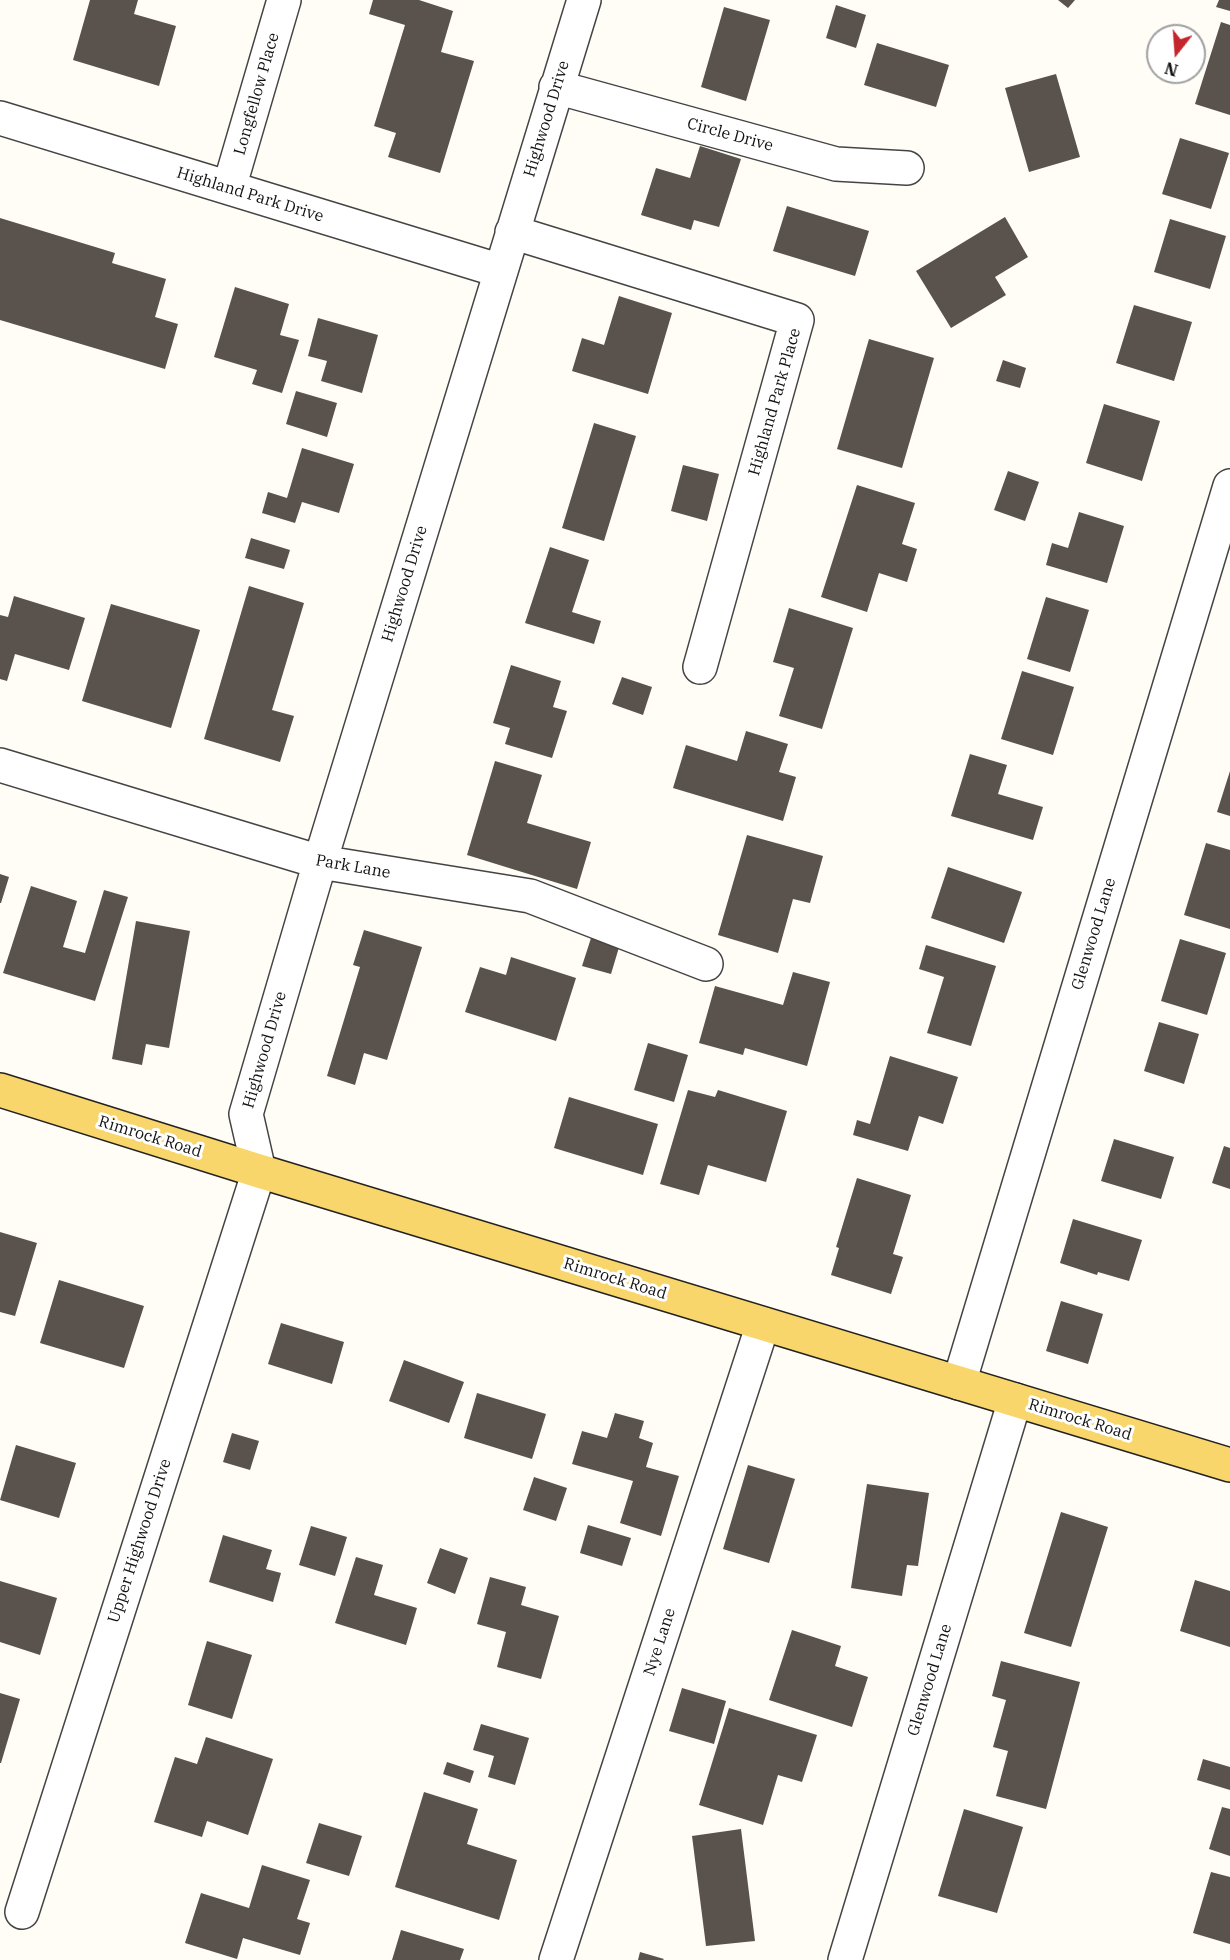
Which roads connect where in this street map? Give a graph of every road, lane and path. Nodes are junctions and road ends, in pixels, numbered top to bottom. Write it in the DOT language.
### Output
graph roads {
  1 [pos="284,0"];
  2 [pos="584,0"];
  3 [pos="556,87"];
  4 [pos="0,118"];
  5 [pos="907,168"];
  6 [pos="229,188"];
  7 [pos="512,232"];
  8 [pos="501,271"];
  9 [pos="1230,486"];
  10 [pos="700,667"];
  11 [pos="0,765"];
  12 [pos="320,862"];
  13 [pos="706,964"];
  14 [pos="0,1090"];
  15 [pos="259,1171"];
  16 [pos="763,1324"];
  17 [pos="959,1383"];
  18 [pos="1015,1400"];
  19 [pos="1230,1466"];
  20 [pos="22,1912"];
  21 [pos="556,1960"];
  22 [pos="845,1960"];
  1 -- 6 [label="street, Longfellow Place"];
  2 -- 3 [label="street, Highwood Drive"];
  3 -- 5 [label="street, Circle Drive"];
  3 -- 7 [label="street, Highwood Drive"];
  4 -- 6 [label="street, Highland Park Drive"];
  6 -- 8 [label="street, Highland Park Drive"];
  7 -- 8 [label="street, Highwood Drive"];
  7 -- 10 [label="street, Highland Park Place"];
  8 -- 12 [label="street, Highwood Drive"];
  9 -- 17 [label="street, Glenwood Lane"];
  11 -- 12 [label="street, Park Lane"];
  12 -- 13 [label="street, Park Lane"];
  12 -- 15 [label="street, Highwood Drive"];
  14 -- 15 [label="main road, Rimrock Road"];
  15 -- 16 [label="main road, Rimrock Road"];
  15 -- 20 [label="street, Upper Highwood Drive"];
  16 -- 17 [label="main road, Rimrock Road"];
  16 -- 21 [label="street, Nye Lane"];
  17 -- 18 [label="main road, Rimrock Road"];
  18 -- 19 [label="main road, Rimrock Road"];
  18 -- 22 [label="street, Glenwood Lane"];
}
